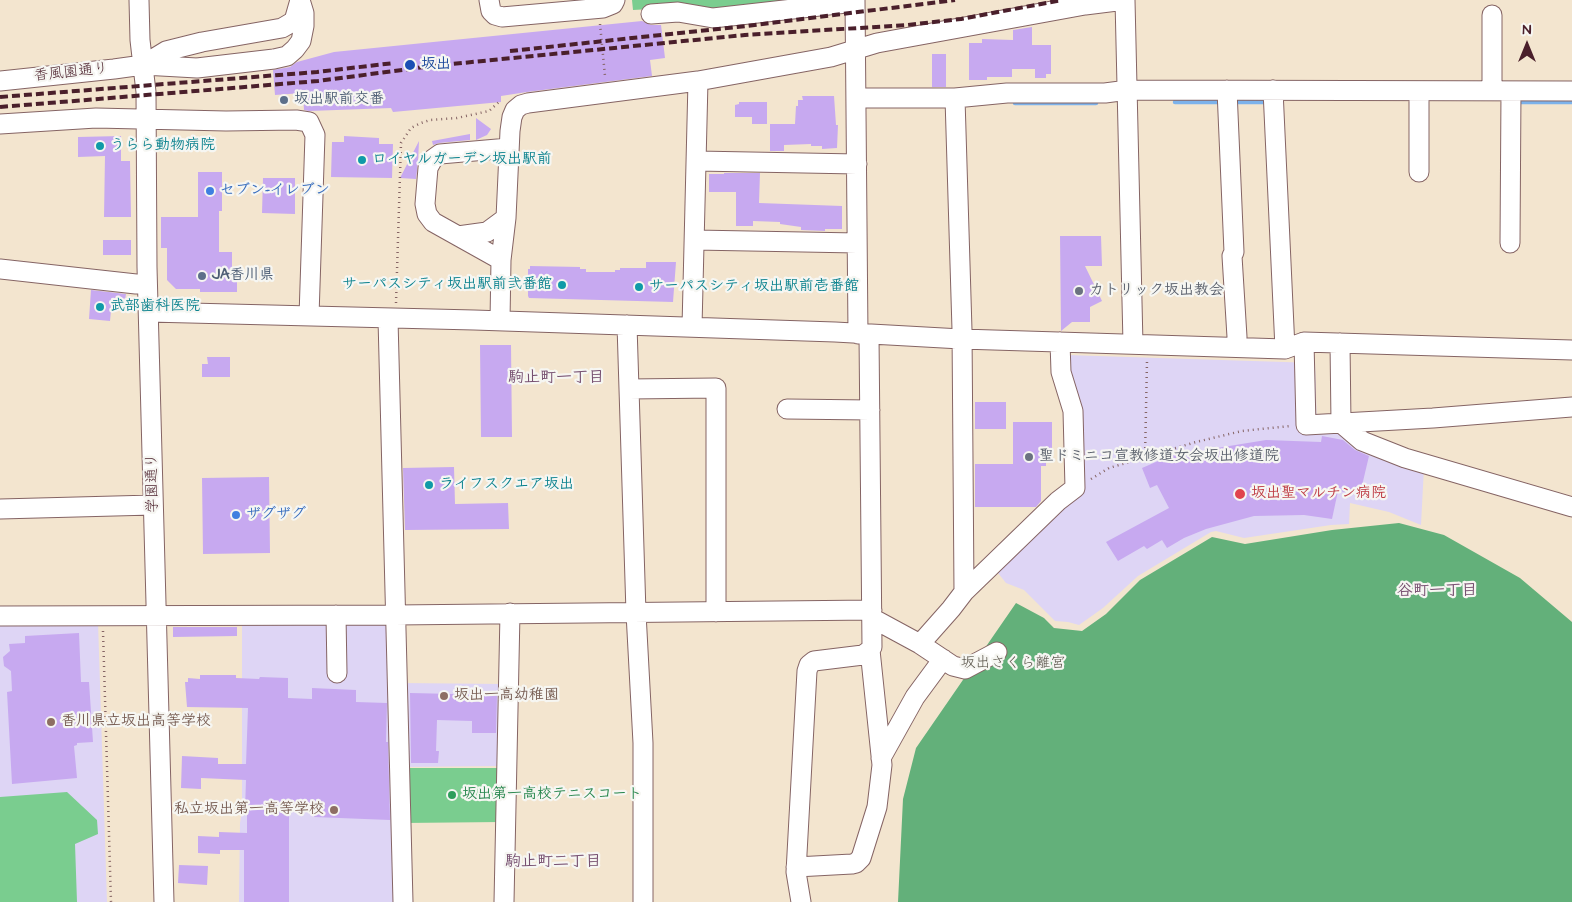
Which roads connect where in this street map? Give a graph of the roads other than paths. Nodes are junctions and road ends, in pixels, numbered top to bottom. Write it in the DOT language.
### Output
graph roads {
  1 [pos="139,0"];
  2 [pos="300,0"];
  3 [pos="489,0"];
  4 [pos="615,0"];
  5 [pos="1126,0"];
  6 [pos="855,1"];
  7 [pos="590,9"];
  8 [pos="651,14"];
  9 [pos="1492,15"];
  10 [pos="856,49"];
  11 [pos="143,65"];
  12 [pos="0,80"];
  13 [pos="698,81"];
  14 [pos="1128,90"];
  15 [pos="1419,91"];
  16 [pos="1492,91"];
  17 [pos="1572,91"];
  18 [pos="1273,97"];
  19 [pos="856,98"];
  20 [pos="955,98"];
  21 [pos="1227,98"];
  22 [pos="1511,99"];
  23 [pos="146,118"];
  24 [pos="0,124"];
  25 [pos="510,148"];
  26 [pos="696,161"];
  27 [pos="857,164"];
  28 [pos="1419,172"];
  29 [pos="506,218"];
  30 [pos="458,236"];
  31 [pos="695,240"];
  32 [pos="1510,243"];
  33 [pos="858,244"];
  34 [pos="501,260"];
  35 [pos="0,269"];
  36 [pos="147,283"];
  37 [pos="149,312"];
  38 [pos="392,312"];
  39 [pos="309,316"];
  40 [pos="500,321"];
  41 [pos="627,325"];
  42 [pos="692,327"];
  43 [pos="864,334"];
  44 [pos="961,339"];
  45 [pos="1060,342"];
  46 [pos="1304,342"];
  47 [pos="1340,343"];
  48 [pos="1236,347"];
  49 [pos="1140,349"];
  50 [pos="1285,349"];
  51 [pos="1572,350"];
  52 [pos="628,389"];
  53 [pos="1572,407"];
  54 [pos="787,409"];
  55 [pos="870,410"];
  56 [pos="1341,423"];
  57 [pos="153,505"];
  58 [pos="1572,507"];
  59 [pos="0,508"];
  60 [pos="964,592"];
  61 [pos="716,612"];
  62 [pos="510,613"];
  63 [pos="636,613"];
  64 [pos="156,614"];
  65 [pos="872,614"];
  66 [pos="336,615"];
  67 [pos="395,615"];
  68 [pos="0,616"];
  69 [pos="920,644"];
  70 [pos="870,650"];
  71 [pos="998,652"];
  72 [pos="943,660"];
  73 [pos="337,673"];
  74 [pos="881,758"];
  75 [pos="796,867"];
  76 [pos="164,902"];
  77 [pos="403,902"];
  78 [pos="504,902"];
  79 [pos="643,902"];
  80 [pos="801,902"];
  1 -- 11 [label="street, 学園通り"];
  2 -- 11 [label="street"];
  2 -- 11 [label="street"];
  3 -- 7 [label="street"];
  4 -- 7 [label="street"];
  5 -- 10 [label="street"];
  5 -- 14 [label="street"];
  6 -- 8 [label="street"];
  6 -- 10 [label="street"];
  9 -- 16 [label="street"];
  10 -- 13 [label="street"];
  10 -- 19 [label="street"];
  11 -- 12 [label="street, 香風園通り"];
  11 -- 23 [label="street, 学園通り"];
  13 -- 25 [label="street"];
  13 -- 26 [label="street"];
  14 -- 20 [label="street"];
  14 -- 21 [label="street"];
  14 -- 49 [label="street"];
  15 -- 16 [label="street"];
  15 -- 18 [label="street"];
  15 -- 28 [label="street"];
  16 -- 22 [label="street"];
  17 -- 22 [label="street"];
  18 -- 21 [label="street"];
  18 -- 50 [label="street"];
  19 -- 20 [label="street"];
  19 -- 27 [label="street"];
  20 -- 44 [label="street"];
  21 -- 48 [label="street"];
  22 -- 32 [label="street"];
  23 -- 24 [label="street"];
  23 -- 36 [label="street, 学園通り"];
  23 -- 39 [label="street"];
  25 -- 29 [label="street"];
  25 -- 30 [label="street"];
  26 -- 27 [label="street"];
  26 -- 31 [label="street"];
  27 -- 33 [label="street"];
  29 -- 30 [label="street"];
  29 -- 34 [label="street"];
  30 -- 34 [label="street"];
  31 -- 33 [label="street"];
  31 -- 42 [label="street"];
  33 -- 43 [label="street"];
  34 -- 40 [label="street"];
  35 -- 36 [label="street"];
  36 -- 37 [label="street, 学園通り"];
  37 -- 39 [label="street"];
  37 -- 57 [label="street, 学園通り"];
  38 -- 39 [label="street"];
  38 -- 40 [label="street"];
  38 -- 67 [label="street"];
  40 -- 41 [label="street"];
  41 -- 42 [label="street"];
  41 -- 52 [label="street"];
  42 -- 43 [label="street"];
  43 -- 44 [label="street"];
  43 -- 55 [label="street"];
  44 -- 45 [label="street"];
  44 -- 60 [label="street"];
  45 -- 49 [label="street"];
  45 -- 60 [label="street"];
  46 -- 47 [label="street"];
  46 -- 50 [label="street"];
  46 -- 56 [label="street"];
  47 -- 51 [label="street"];
  47 -- 56 [label="street"];
  48 -- 49 [label="street"];
  48 -- 50 [label="street"];
  52 -- 61 [label="street"];
  52 -- 63 [label="street"];
  53 -- 56 [label="street"];
  54 -- 55 [label="street"];
  55 -- 65 [label="street"];
  56 -- 58 [label="street"];
  57 -- 59 [label="street"];
  57 -- 64 [label="street, 学園通り"];
  60 -- 69 [label="street"];
  61 -- 63 [label="street"];
  61 -- 65 [label="street"];
  62 -- 63 [label="street"];
  62 -- 67 [label="street"];
  62 -- 78 [label="street"];
  63 -- 79 [label="street"];
  64 -- 66 [label="street"];
  64 -- 68 [label="street"];
  64 -- 76 [label="street, 学園通り"];
  65 -- 69 [label="street"];
  65 -- 70 [label="street"];
  66 -- 67 [label="street"];
  66 -- 73 [label="street"];
  67 -- 77 [label="street"];
  69 -- 72 [label="street"];
  70 -- 74 [label="street"];
  70 -- 75 [label="street"];
  71 -- 72 [label="street"];
  72 -- 74 [label="street"];
  74 -- 75 [label="street"];
  75 -- 80 [label="street"];
}
